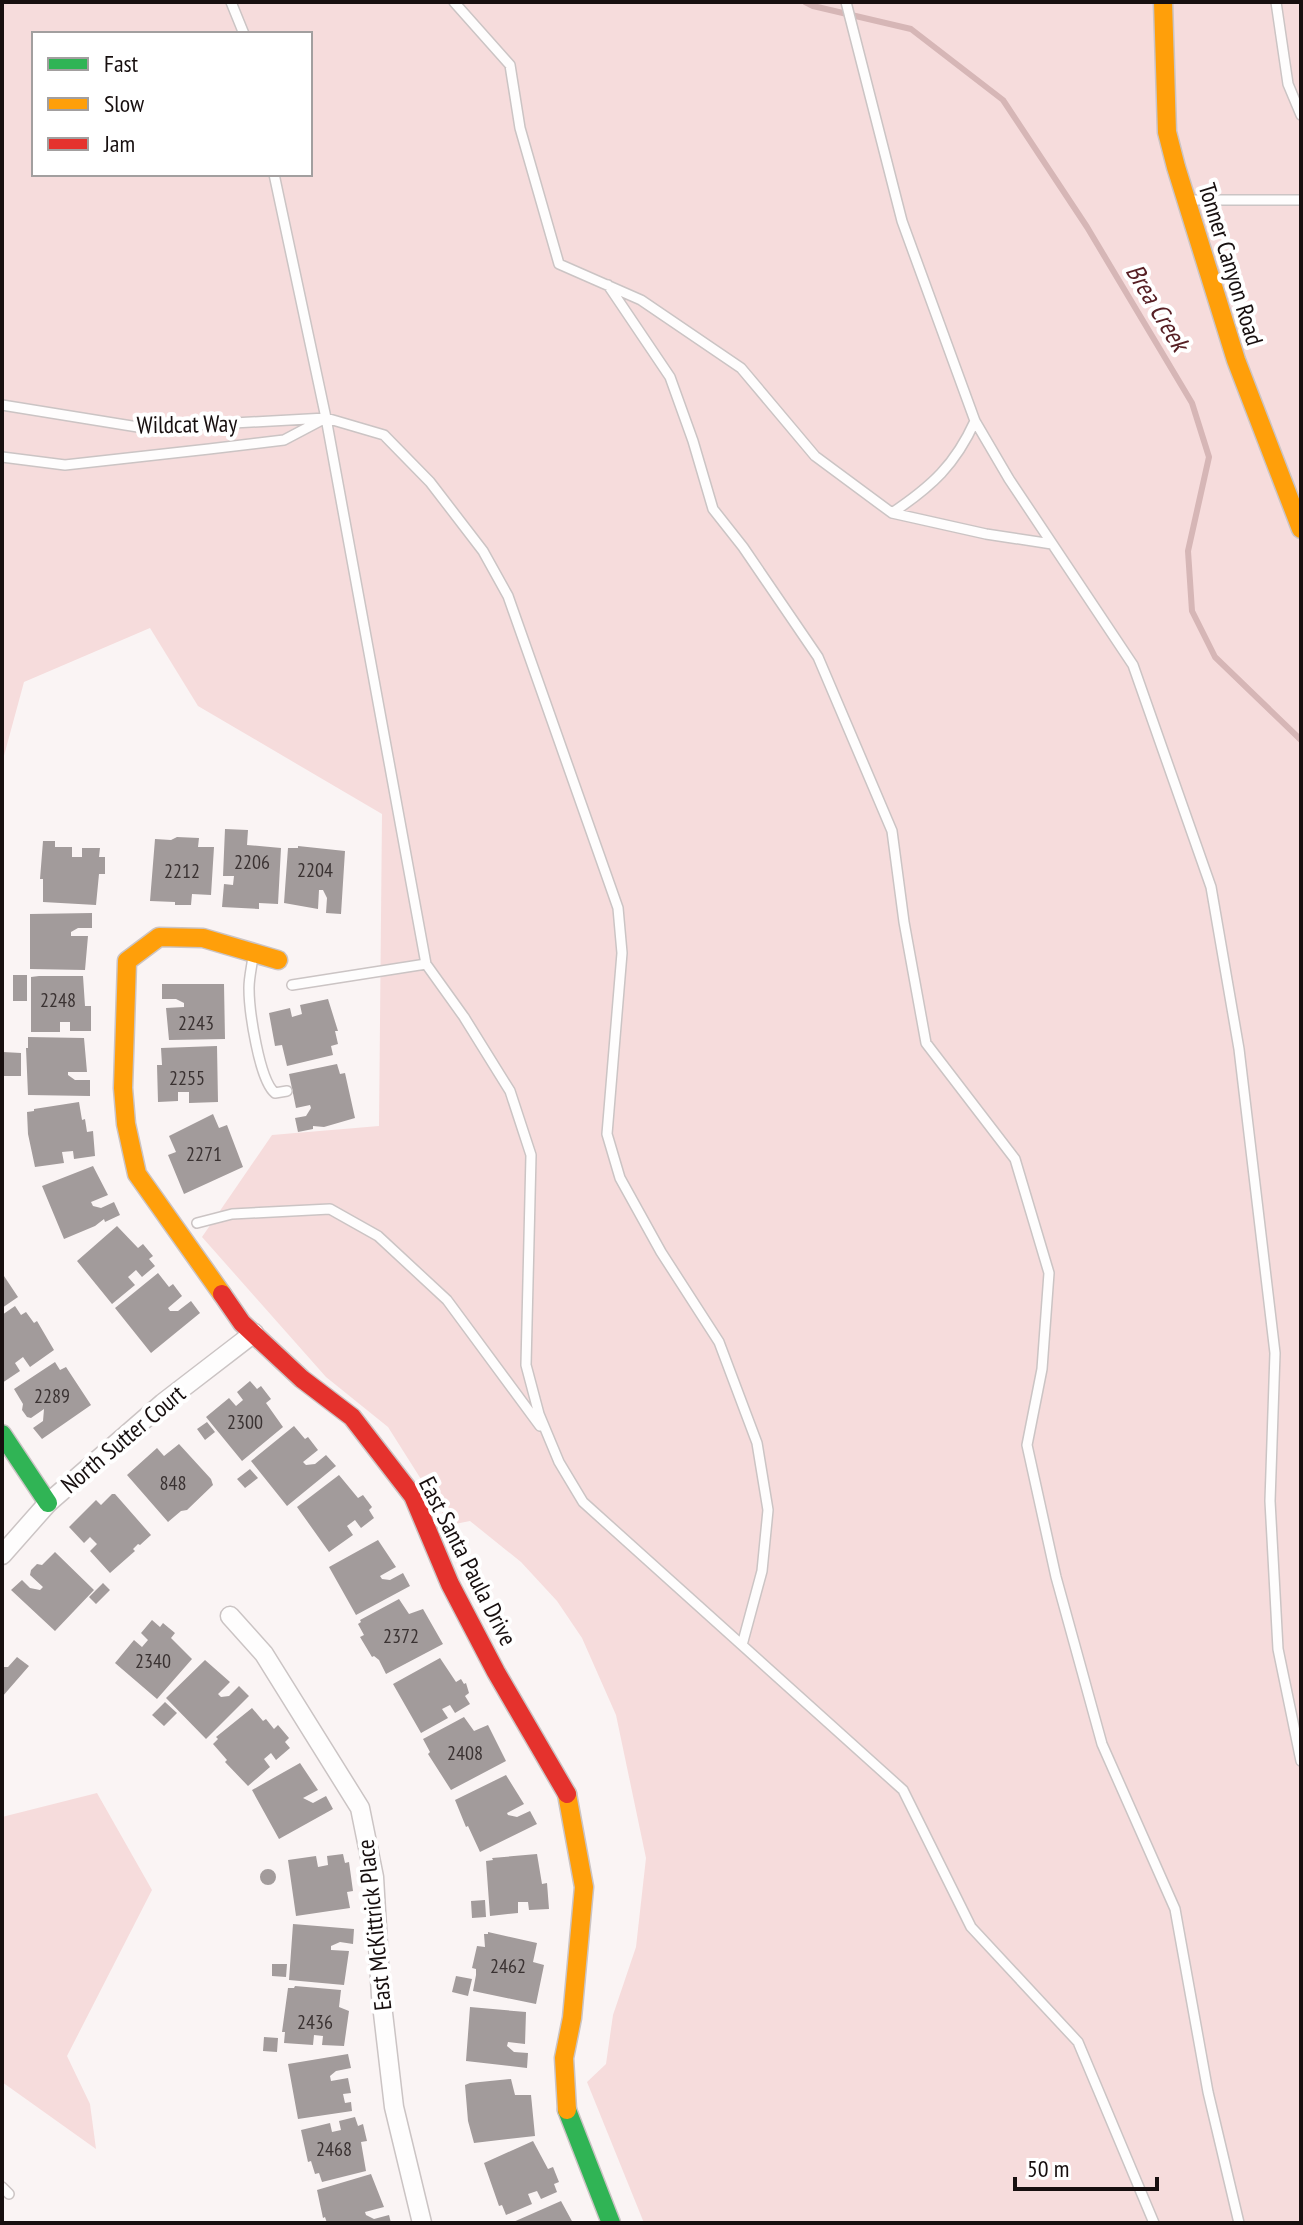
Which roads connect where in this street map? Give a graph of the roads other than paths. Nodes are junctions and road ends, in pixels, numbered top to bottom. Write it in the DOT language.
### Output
graph roads {
  1 [pos="231,2"];
  2 [pos="454,2"];
  3 [pos="846,2"];
  4 [pos="1163,2"];
  5 [pos="1276,2"];
  6 [pos="243,32"];
  7 [pos="1301,115"];
  8 [pos="274,176"];
  9 [pos="1186,200"];
  10 [pos="1301,200"];
  11 [pos="608,285"];
  12 [pos="2,405"];
  13 [pos="326,418"];
  14 [pos="975,421"];
  15 [pos="2,457"];
  16 [pos="892,513"];
  17 [pos="1301,529"];
  18 [pos="1052,544"];
  19 [pos="253,952"];
  20 [pos="278,960"];
  21 [pos="426,964"];
  22 [pos="292,985"];
  23 [pos="287,1091"];
  24 [pos="197,1223"];
  25 [pos="254,1333"];
  26 [pos="2,1434"];
  27 [pos="549,1438"];
  28 [pos="48,1503"];
  29 [pos="2,1555"];
  30 [pos="230,1616"];
  31 [pos="742,1645"];
  32 [pos="1301,1761"];
  33 [pos="422,2223"];
  34 [pos="611,2223"];
  35 [pos="1154,2223"];
  36 [pos="1239,2223"];
  1 -- 6 [label="lane"];
  2 -- 11 [label="lane"];
  3 -- 14 [label="lane"];
  4 -- 9 [label="street, Tonner Canyon Road"];
  5 -- 7 [label="lane"];
  8 -- 13 [label="lane"];
  9 -- 10 [label="lane"];
  9 -- 17 [label="street, Tonner Canyon Road"];
  11 -- 16 [label="lane"];
  11 -- 36 [label="lane"];
  12 -- 13 [label="lane, Wildcat Way"];
  13 -- 15 [label="lane"];
  13 -- 21 [label="lane"];
  13 -- 31 [label="lane, Wildcat Way"];
  14 -- 16 [label="lane"];
  14 -- 18 [label="lane"];
  16 -- 18 [label="lane"];
  18 -- 32 [label="lane"];
  19 -- 20 [label="street, East Santa Paula Drive"];
  19 -- 23 [label="lane"];
  19 -- 25 [label="street, East Santa Paula Drive"];
  21 -- 22 [label="lane"];
  21 -- 27 [label="lane"];
  24 -- 27 [label="lane"];
  25 -- 28 [label="street, North Sutter Court"];
  25 -- 34 [label="street, East Santa Paula Drive"];
  26 -- 28 [label="street"];
  27 -- 31 [label="lane"];
  28 -- 29 [label="street, North Sutter Court"];
  30 -- 33 [label="street, East McKittrick Place"];
  31 -- 35 [label="lane"];
}
